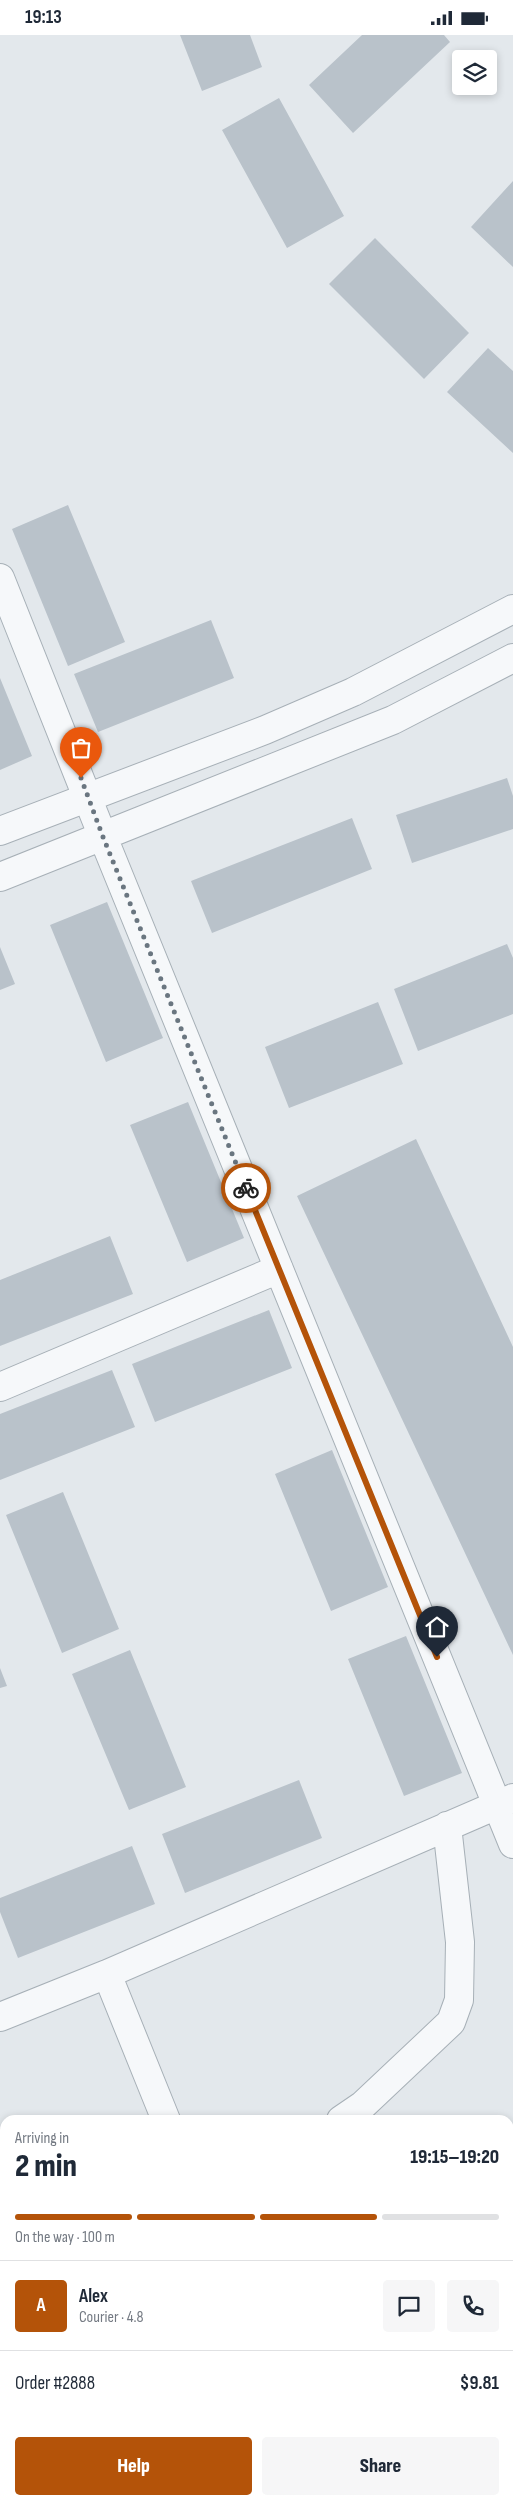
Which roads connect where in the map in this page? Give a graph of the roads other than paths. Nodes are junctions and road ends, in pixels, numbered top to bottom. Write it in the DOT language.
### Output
graph roads {
  1 [pos="0,578"];
  2 [pos="513,609"];
  3 [pos="513,658"];
  4 [pos="88,796"];
  5 [pos="0,831"];
  6 [pos="103,837"];
  7 [pos="0,877"];
  8 [pos="279,1269"];
  9 [pos="0,1387"];
  10 [pos="505,1801"];
  11 [pos="448,1826"];
  12 [pos="513,1844"];
  13 [pos="107,1974"];
  14 [pos="0,2017"];
  15 [pos="164,2115"];
  16 [pos="348,2115"];
  1 -- 4 [label="street"];
  2 -- 4 [label="street"];
  3 -- 6 [label="street"];
  4 -- 5 [label="street"];
  4 -- 6 [label="street"];
  6 -- 7 [label="street"];
  6 -- 8 [label="street"];
  8 -- 9 [label="street"];
  8 -- 10 [label="street"];
  10 -- 11 [label="street"];
  10 -- 12 [label="street"];
  11 -- 13 [label="street"];
  11 -- 16 [label="street"];
  13 -- 14 [label="street"];
  13 -- 15 [label="street"];
}
